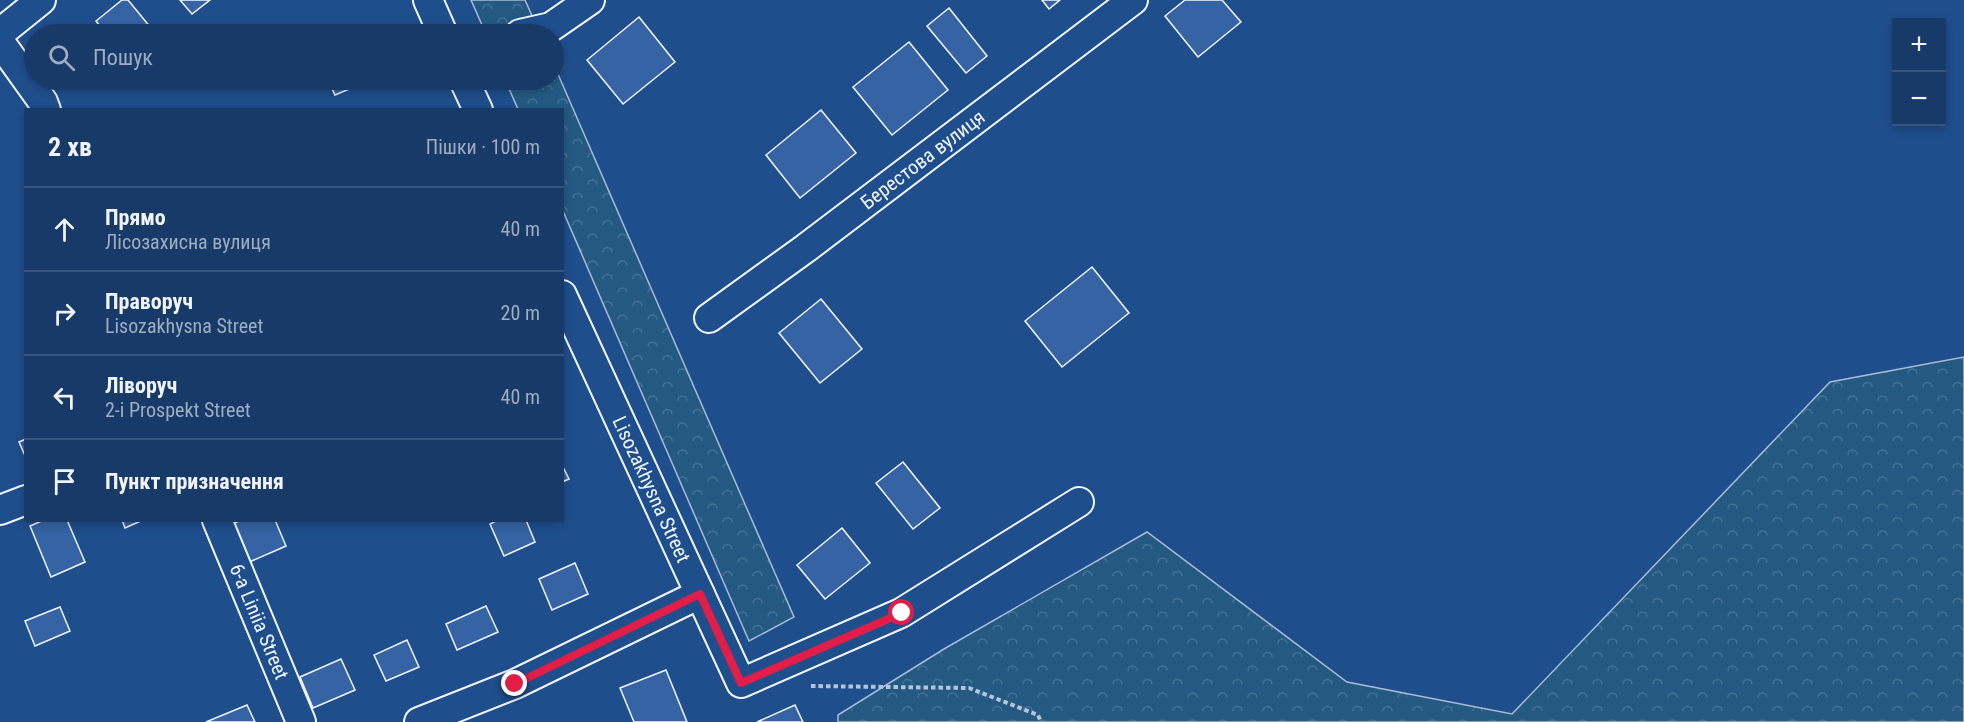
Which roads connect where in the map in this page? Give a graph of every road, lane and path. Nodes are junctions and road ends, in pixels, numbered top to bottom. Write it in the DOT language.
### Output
graph roads {
  1 [pos="41,0"];
  2 [pos="428,0"];
  3 [pos="590,0"];
  4 [pos="1132,0"];
  5 [pos="439,24"];
  6 [pos="555,24"];
  7 [pos="0,33"];
  8 [pos="0,42"];
  9 [pos="24,76"];
  10 [pos="34,90"];
  11 [pos="469,90"];
  12 [pos="45,108"];
  13 [pos="477,108"];
  14 [pos="564,300"];
  15 [pos="709,318"];
  16 [pos="24,501"];
  17 [pos="1079,502"];
  18 [pos="0,510"];
  19 [pos="218,522"];
  20 [pos="700,594"];
  21 [pos="810,686"];
  22 [pos="301,722"];
  23 [pos="419,722"];
  24 [pos="1041,722"];
  1 -- 7 [label="street"];
  2 -- 5 [label="street"];
  3 -- 6 [label="street"];
  4 -- 15 [label="street, Берестова вулиця"];
  8 -- 9 [label="street"];
  10 -- 12 [label="street"];
  11 -- 13 [label="street"];
  14 -- 20 [label="street, Lisozakhysna Street"];
  16 -- 18 [label="street"];
  17 -- 20 [label="street, Lisozakhysna Street"];
  19 -- 22 [label="street, 6-a Liniia Street"];
  20 -- 23 [label="street"];
  21 -- 24 [label="path"];
}
